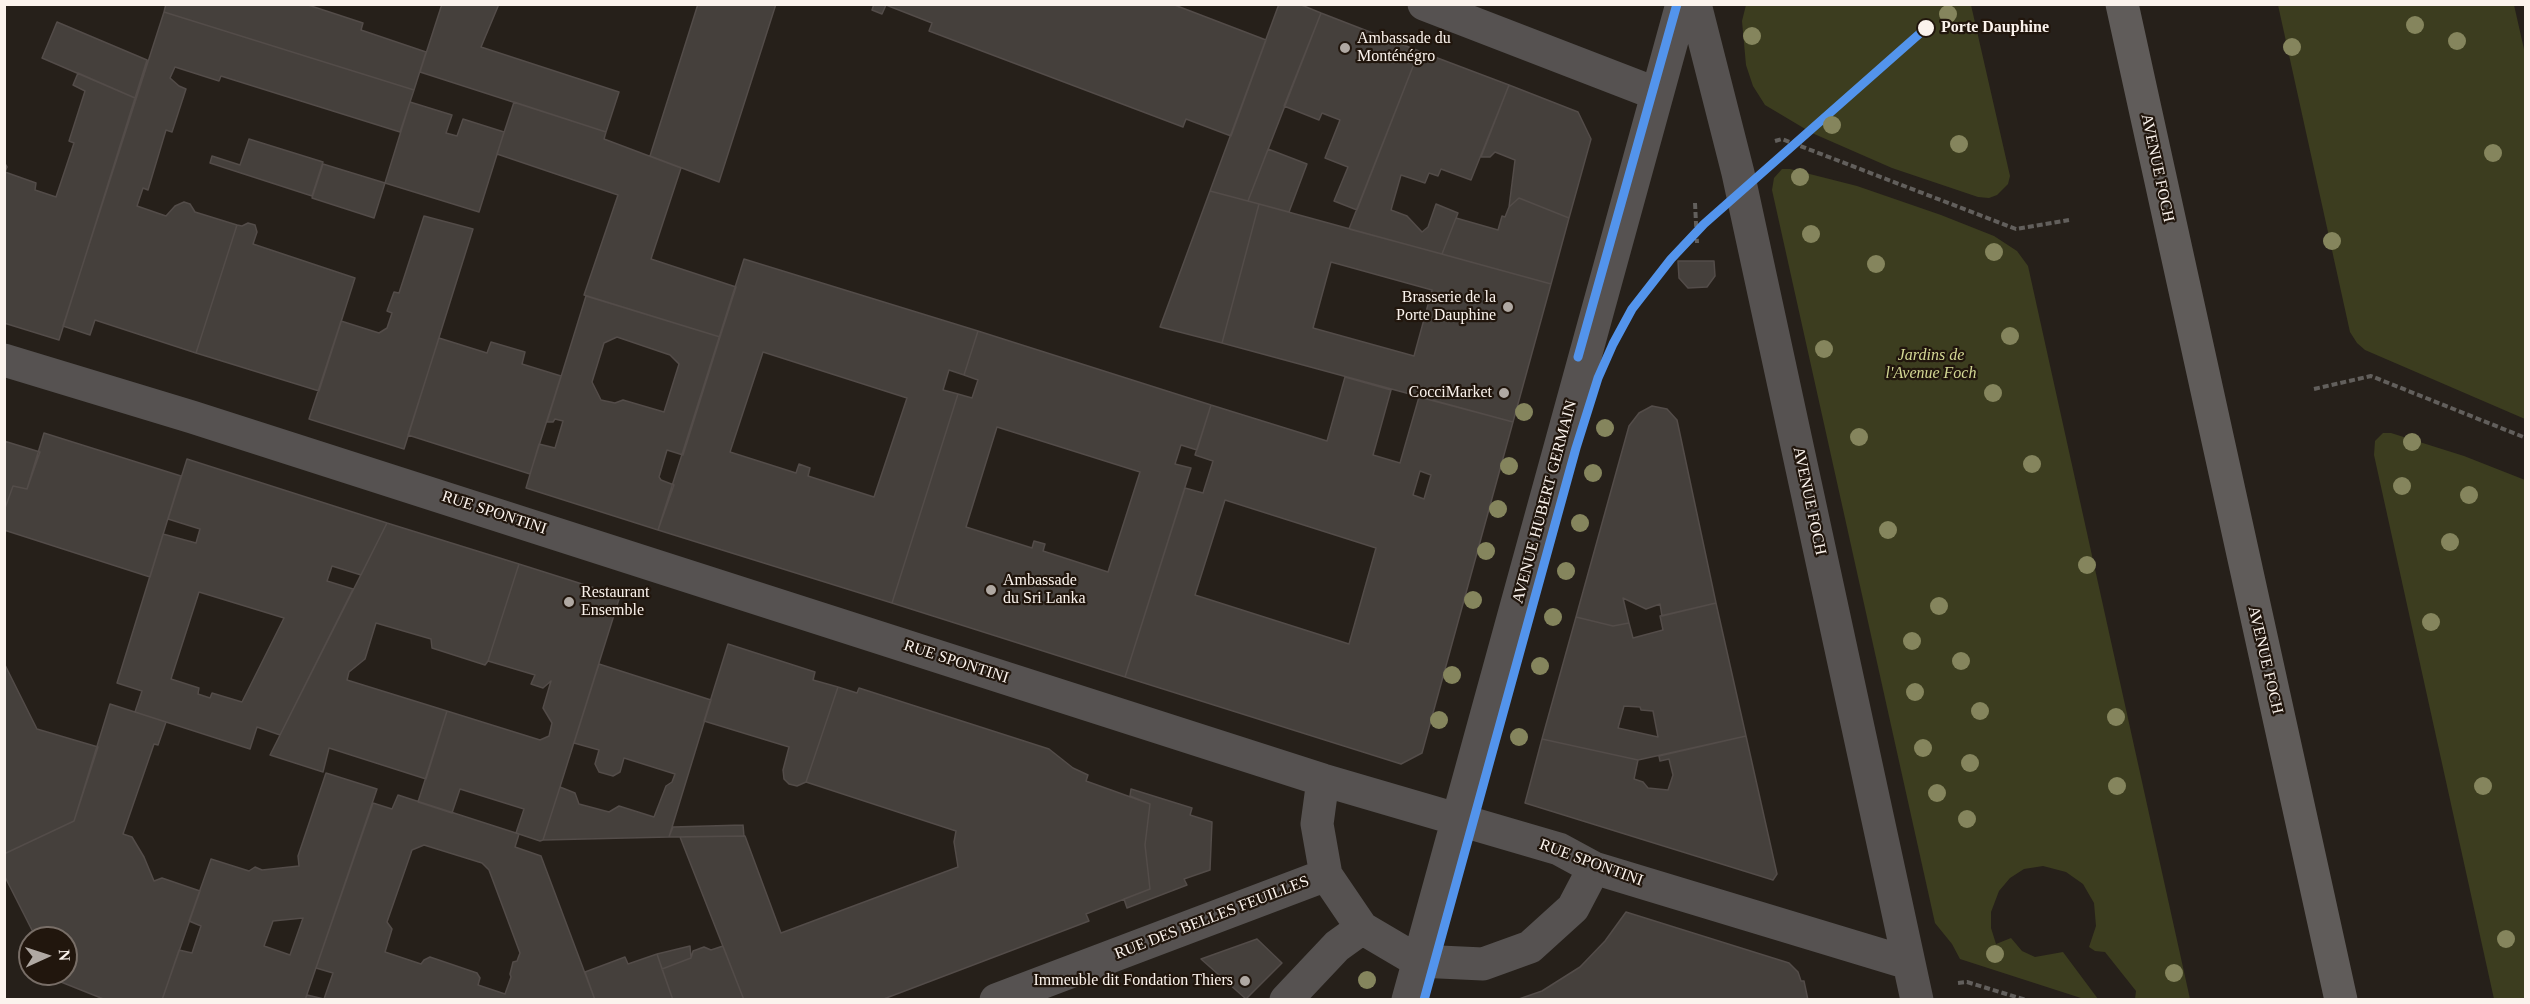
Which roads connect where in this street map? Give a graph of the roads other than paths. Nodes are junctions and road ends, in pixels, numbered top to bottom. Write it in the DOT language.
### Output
graph roads {
  1 [pos="1424,4"];
  2 [pos="1682,4"];
  3 [pos="1695,4"];
  4 [pos="2122,4"];
  5 [pos="1657,94"];
  6 [pos="4,360"];
  7 [pos="1323,780"];
  8 [pos="1457,820"];
  9 [pos="1594,868"];
  10 [pos="1326,875"];
  11 [pos="1362,928"];
  12 [pos="1418,961"];
  13 [pos="1908,963"];
  14 [pos="996,999"];
  15 [pos="1286,999"];
  16 [pos="1408,999"];
  17 [pos="1917,999"];
  18 [pos="2341,999"];
  1 -- 5 [label="street"];
  2 -- 5 [label="street, AVENUE HUBERT GERMAIN"];
  3 -- 13 [label="street, AVENUE FOCH"];
  4 -- 18 [label="main road, AVENUE FOCH"];
  5 -- 8 [label="street, AVENUE HUBERT GERMAIN"];
  6 -- 7 [label="street, RUE SPONTINI"];
  7 -- 8 [label="street, RUE SPONTINI"];
  7 -- 10 [label="street"];
  8 -- 9 [label="street, RUE SPONTINI"];
  8 -- 12 [label="street, AVENUE HUBERT GERMAIN"];
  9 -- 12 [label="street"];
  9 -- 13 [label="street, RUE SPONTINI"];
  10 -- 11 [label="street"];
  10 -- 14 [label="street, RUE DES BELLES FEUILLES"];
  11 -- 12 [label="street"];
  11 -- 15 [label="street"];
  12 -- 16 [label="street, AVENUE HUBERT GERMAIN"];
  13 -- 17 [label="street, AVENUE FOCH"];
}
